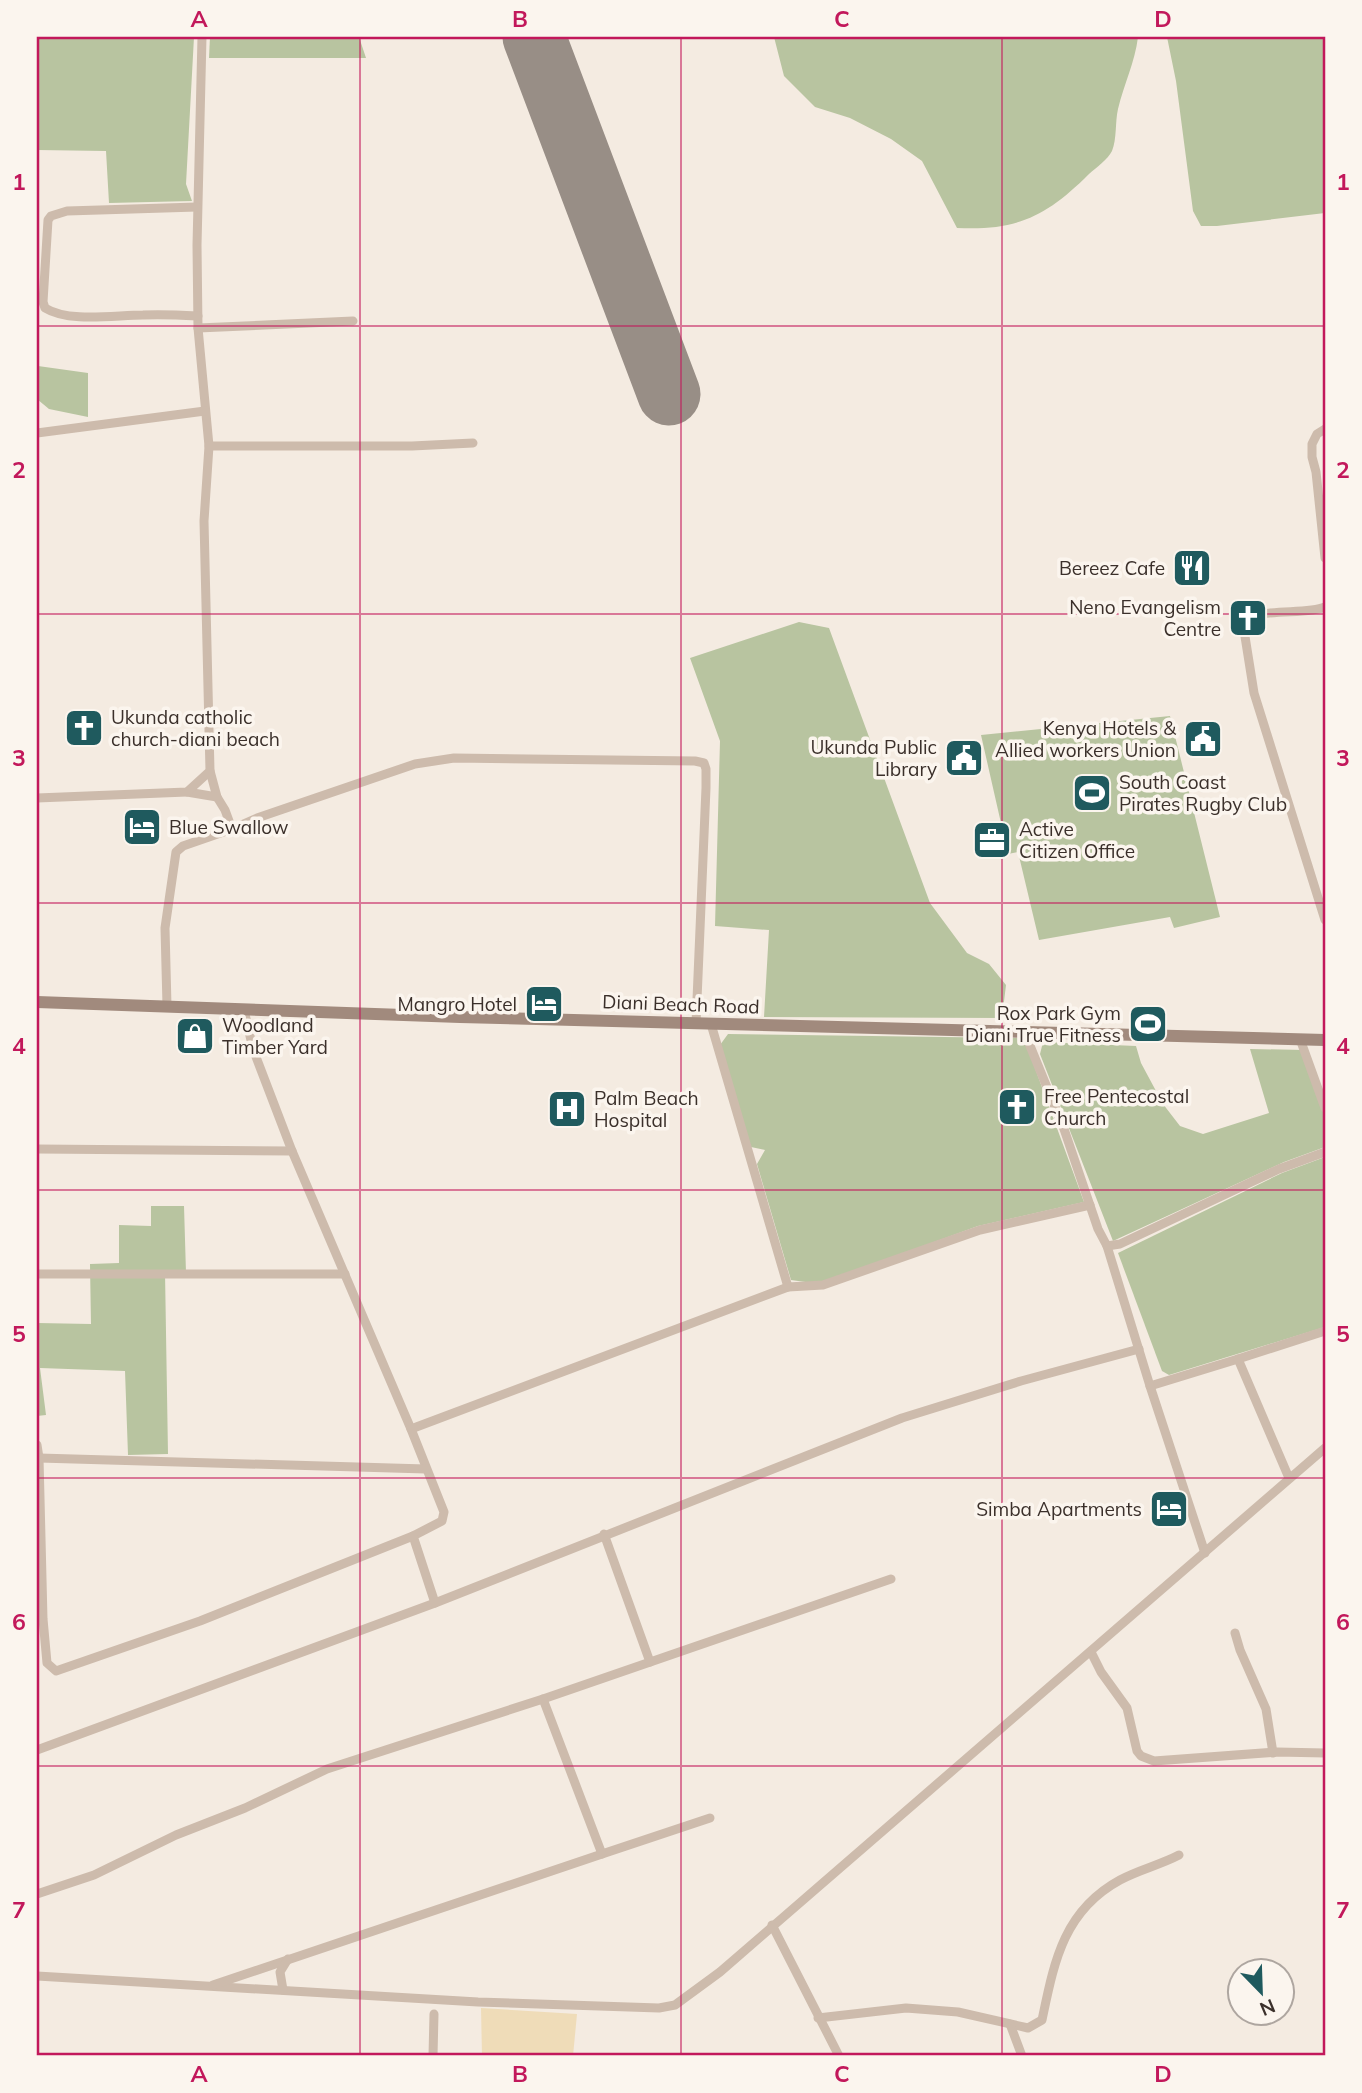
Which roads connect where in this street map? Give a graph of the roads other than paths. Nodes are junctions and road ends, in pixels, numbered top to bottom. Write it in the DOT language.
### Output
graph roads {
  1 [pos="202,37"];
  2 [pos="197,207"];
  3 [pos="198,316"];
  4 [pos="353,321"];
  5 [pos="198,328"];
  6 [pos="205,411"];
  7 [pos="1325,429"];
  8 [pos="37,433"];
  9 [pos="473,443"];
  10 [pos="209,446"];
  11 [pos="1325,558"];
  12 [pos="1325,607"];
  13 [pos="210,771"];
  14 [pos="187,792"];
  15 [pos="217,797"];
  16 [pos="37,798"];
  17 [pos="232,829"];
  18 [pos="1325,920"];
  19 [pos="37,1002"];
  20 [pos="167,1006"];
  21 [pos="244,1010"];
  22 [pos="696,1023"];
  23 [pos="711,1024"];
  24 [pos="1024,1031"];
  25 [pos="1300,1040"];
  26 [pos="1325,1040"];
  27 [pos="1325,1108"];
  28 [pos="37,1150"];
  29 [pos="292,1151"];
  30 [pos="1325,1152"];
  31 [pos="1090,1205"];
  32 [pos="1107,1246"];
  33 [pos="37,1273"];
  34 [pos="345,1274"];
  35 [pos="788,1287"];
  36 [pos="1325,1331"];
  37 [pos="1139,1349"];
  38 [pos="1238,1359"];
  39 [pos="1150,1386"];
  40 [pos="411,1429"];
  41 [pos="37,1445"];
  42 [pos="1325,1448"];
  43 [pos="39,1458"];
  44 [pos="426,1469"];
  45 [pos="1289,1478"];
  46 [pos="38,1490"];
  47 [pos="604,1534"];
  48 [pos="412,1536"];
  49 [pos="1205,1553"];
  50 [pos="891,1579"];
  51 [pos="435,1603"];
  52 [pos="40,1619"];
  53 [pos="1235,1633"];
  54 [pos="1091,1652"];
  55 [pos="650,1662"];
  56 [pos="543,1699"];
  57 [pos="37,1750"];
  58 [pos="1273,1752"];
  59 [pos="1325,1753"];
  60 [pos="710,1818"];
  61 [pos="602,1854"];
  62 [pos="1179,1855"];
  63 [pos="37,1894"];
  64 [pos="772,1926"];
  65 [pos="288,1959"];
  66 [pos="37,1976"];
  67 [pos="208,1986"];
  68 [pos="283,1990"];
  69 [pos="423,1998"];
  70 [pos="442,1999"];
  71 [pos="434,2014"];
  72 [pos="818,2018"];
  73 [pos="1010,2024"];
  74 [pos="433,2056"];
  75 [pos="839,2056"];
  76 [pos="1022,2056"];
  1 -- 2 [label="street"];
  2 -- 3 [label="street"];
  2 -- 3 [label="street"];
  3 -- 5 [label="street"];
  4 -- 5 [label="street"];
  5 -- 6 [label="street"];
  6 -- 8 [label="street"];
  6 -- 10 [label="street"];
  7 -- 11 [label="street"];
  9 -- 10 [label="street"];
  10 -- 13 [label="street"];
  12 -- 18 [label="street"];
  13 -- 14 [label="street"];
  13 -- 15 [label="street"];
  14 -- 15 [label="street"];
  14 -- 16 [label="street"];
  15 -- 17 [label="street"];
  17 -- 20 [label="street"];
  17 -- 22 [label="street"];
  19 -- 20 [label="main road, Diani Beach Road"];
  20 -- 21 [label="main road, Diani Beach Road"];
  21 -- 22 [label="main road, Diani Beach Road"];
  21 -- 29 [label="street"];
  22 -- 23 [label="main road, Diani Beach Road"];
  23 -- 24 [label="main road, Diani Beach Road"];
  23 -- 35 [label="street"];
  24 -- 25 [label="main road, Diani Beach Road"];
  24 -- 31 [label="street"];
  25 -- 26 [label="main road, Diani Beach Road"];
  25 -- 27 [label="street"];
  28 -- 29 [label="street"];
  29 -- 34 [label="street"];
  30 -- 32 [label="street"];
  31 -- 32 [label="street"];
  31 -- 35 [label="street"];
  32 -- 37 [label="street"];
  33 -- 34 [label="street"];
  34 -- 40 [label="street"];
  35 -- 40 [label="street"];
  36 -- 38 [label="street"];
  37 -- 39 [label="street"];
  37 -- 47 [label="street"];
  38 -- 39 [label="street"];
  38 -- 45 [label="street"];
  39 -- 49 [label="street"];
  40 -- 44 [label="street"];
  41 -- 43 [label="street"];
  42 -- 45 [label="street"];
  43 -- 44 [label="street"];
  43 -- 46 [label="street"];
  44 -- 48 [label="street"];
  45 -- 49 [label="street"];
  46 -- 52 [label="street"];
  47 -- 51 [label="street"];
  47 -- 55 [label="street"];
  48 -- 51 [label="street"];
  48 -- 52 [label="street"];
  49 -- 54 [label="street"];
  50 -- 55 [label="street"];
  51 -- 57 [label="street"];
  53 -- 58 [label="street"];
  54 -- 58 [label="street"];
  54 -- 64 [label="street"];
  55 -- 56 [label="street"];
  56 -- 61 [label="street"];
  56 -- 63 [label="street"];
  58 -- 59 [label="street"];
  60 -- 61 [label="street"];
  61 -- 65 [label="street"];
  62 -- 73 [label="street"];
  64 -- 70 [label="street"];
  64 -- 72 [label="street"];
  65 -- 67 [label="street"];
  65 -- 68 [label="street"];
  66 -- 67 [label="street"];
  67 -- 68 [label="street"];
  68 -- 69 [label="street"];
  69 -- 70 [label="street"];
  69 -- 71 [label="street"];
  70 -- 71 [label="street"];
  71 -- 74 [label="street"];
  72 -- 73 [label="street"];
  72 -- 75 [label="street"];
  73 -- 76 [label="street"];
}
